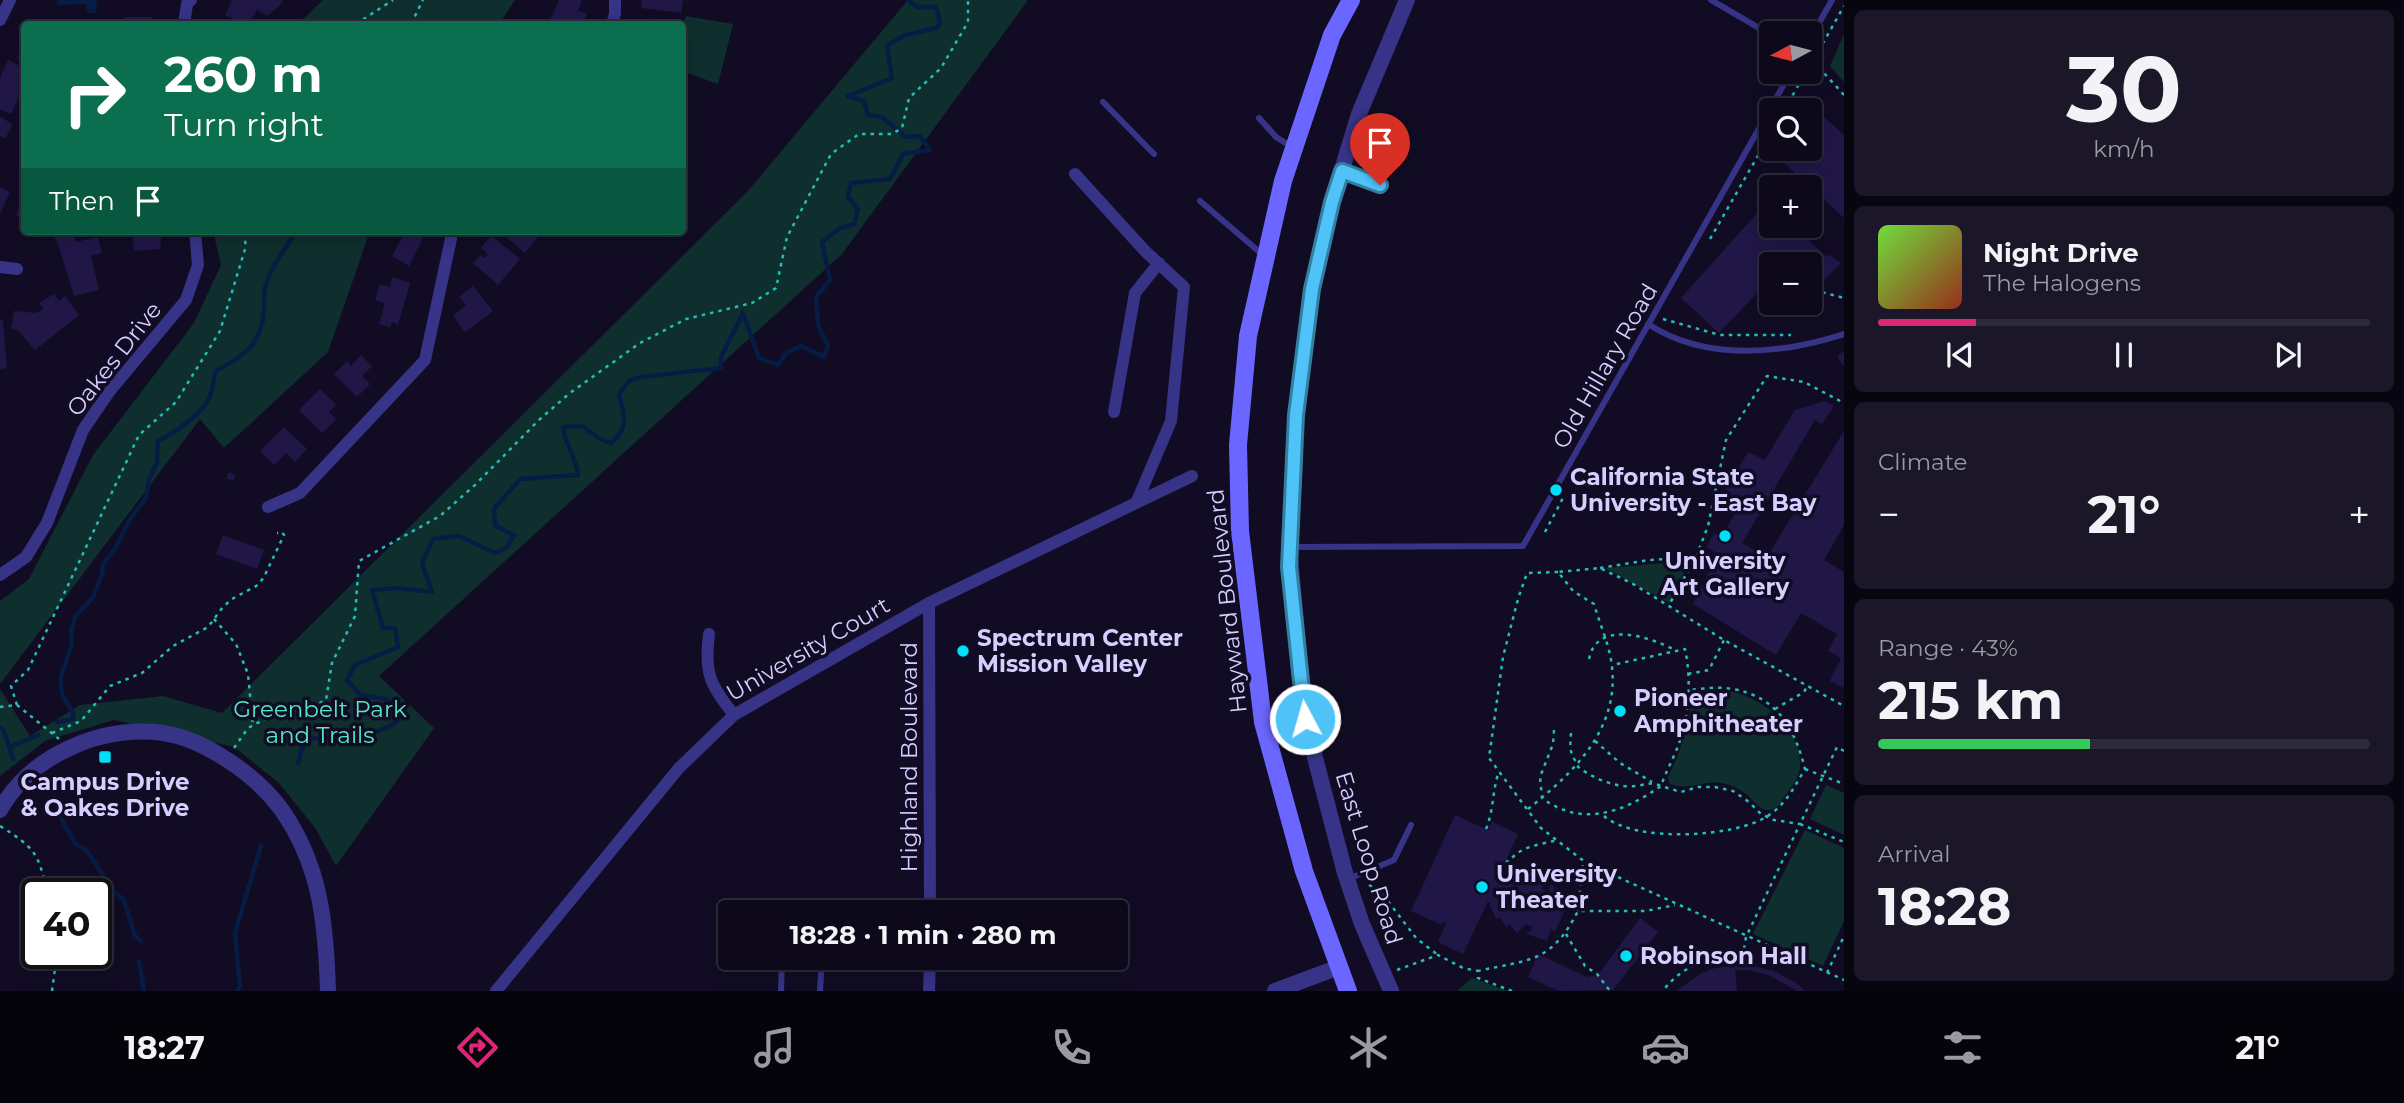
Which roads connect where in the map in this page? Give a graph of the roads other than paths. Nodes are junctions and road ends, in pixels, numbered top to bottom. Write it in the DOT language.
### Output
graph roads {
  1 [pos="10,0"];
  2 [pos="615,0"];
  3 [pos="1407,0"];
  4 [pos="1711,0"];
  5 [pos="1832,0"];
  6 [pos="186,1"];
  7 [pos="1346,2"];
  8 [pos="0,20"];
  9 [pos="184,21"];
  10 [pos="613,21"];
  11 [pos="1820,21"];
  12 [pos="1759,28"];
  13 [pos="1784,84"];
  14 [pos="1103,102"];
  15 [pos="1259,118"];
  16 [pos="1294,148"];
  17 [pos="1154,154"];
  18 [pos="1342,171"];
  19 [pos="1074,174"];
  20 [pos="1380,185"];
  21 [pos="1200,201"];
  22 [pos="195,235"];
  23 [pos="452,235"];
  24 [pos="1265,257"];
  25 [pos="1159,263"];
  26 [pos="0,267"];
  27 [pos="17,269"];
  28 [pos="1648,324"];
  29 [pos="1844,334"];
  30 [pos="1114,412"];
  31 [pos="1192,476"];
  32 [pos="1137,501"];
  33 [pos="268,507"];
  34 [pos="1289,547"];
  35 [pos="0,575"];
  36 [pos="929,603"];
  37 [pos="709,634"];
  38 [pos="734,715"];
  39 [pos="0,806"];
  40 [pos="1410,825"];
  41 [pos="1347,879"];
  42 [pos="930,900"];
  43 [pos="1339,967"];
  44 [pos="782,970"];
  45 [pos="821,970"];
  46 [pos="930,970"];
  47 [pos="328,991"];
  48 [pos="496,991"];
  49 [pos="781,991"];
  50 [pos="820,991"];
  51 [pos="929,991"];
  52 [pos="1275,991"];
  53 [pos="1348,991"];
  54 [pos="1391,991"];
  1 -- 8 [label="street"];
  2 -- 10 [label="street"];
  3 -- 18 [label="street, East Loop Road"];
  4 -- 12 [label="lane"];
  5 -- 11 [label="lane"];
  6 -- 9 [label="street"];
  7 -- 16 [label="main road, Hayward Boulevard"];
  13 -- 28 [label="lane, Old Hillary Road"];
  14 -- 17 [label="lane"];
  15 -- 16 [label="lane"];
  16 -- 24 [label="main road, Hayward Boulevard"];
  18 -- 20 [label="lane"];
  18 -- 34 [label="street, East Loop Road"];
  19 -- 25 [label="street"];
  21 -- 24 [label="lane"];
  22 -- 35 [label="street, Oakes Drive"];
  23 -- 33 [label="street"];
  24 -- 43 [label="main road, Hayward Boulevard"];
  25 -- 30 [label="street"];
  25 -- 32 [label="street"];
  26 -- 27 [label="street"];
  28 -- 29 [label="lane"];
  28 -- 34 [label="lane, Old Hillary Road"];
  31 -- 32 [label="street, University Court"];
  32 -- 36 [label="street, University Court"];
  34 -- 41 [label="street, East Loop Road"];
  36 -- 38 [label="street, University Court"];
  36 -- 42 [label="street, Highland Boulevard"];
  37 -- 38 [label="street"];
  38 -- 48 [label="street, University Court"];
  39 -- 47 [label="street"];
  40 -- 41 [label="lane"];
  41 -- 54 [label="street, East Loop Road"];
  43 -- 52 [label="street"];
  43 -- 53 [label="main road, Hayward Boulevard"];
  44 -- 49 [label="lane"];
  45 -- 50 [label="lane"];
  46 -- 51 [label="street"];
}
